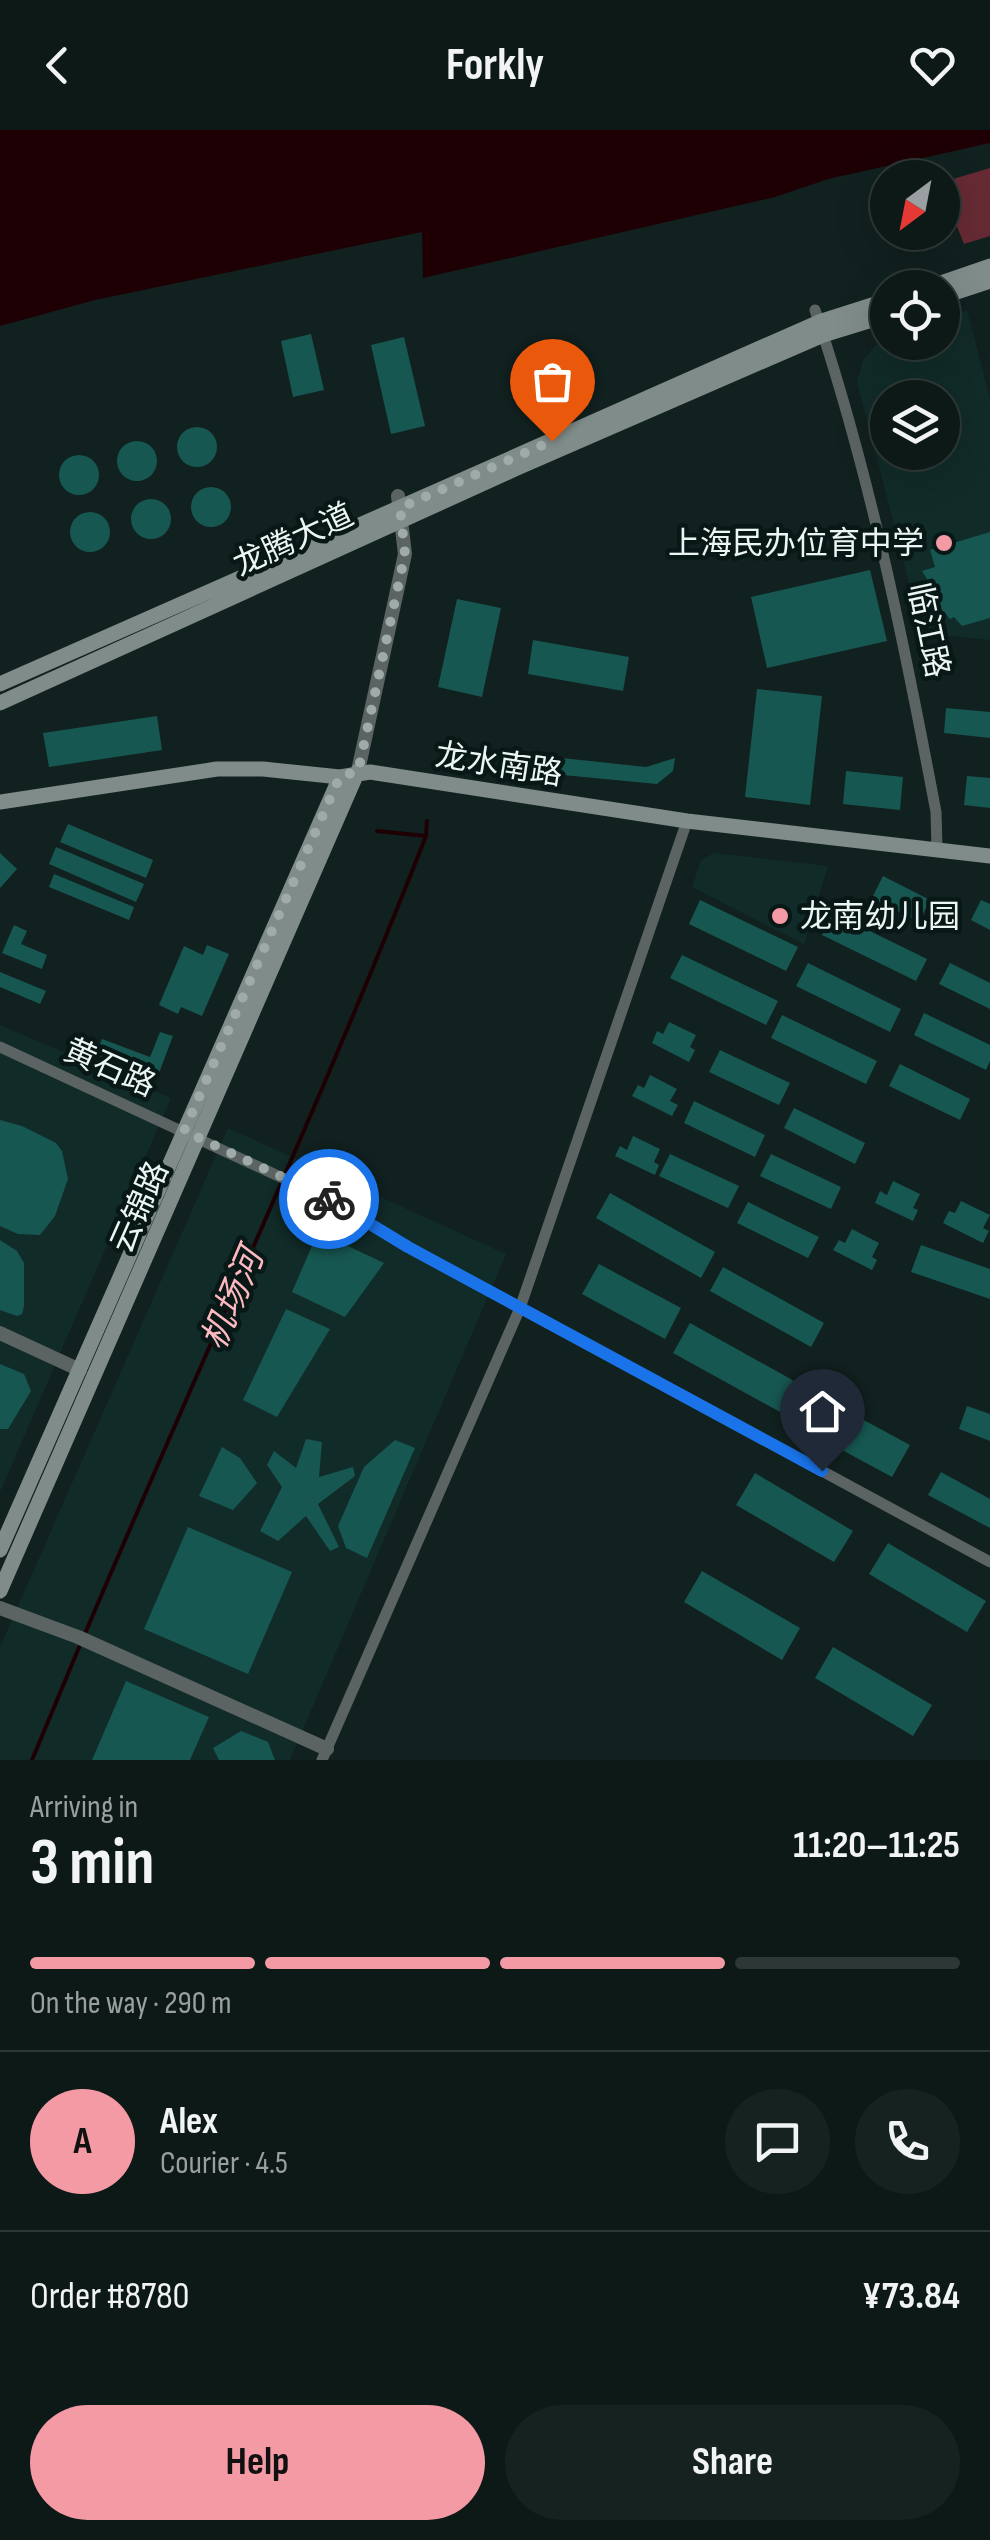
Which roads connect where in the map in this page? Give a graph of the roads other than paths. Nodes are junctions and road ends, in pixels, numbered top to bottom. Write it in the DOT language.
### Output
graph roads {
  1 [pos="990,266"];
  2 [pos="960,276"];
  3 [pos="990,281"];
  4 [pos="960,291"];
  5 [pos="870,306"];
  6 [pos="870,317"];
  7 [pos="819,323"];
  8 [pos="399,508"];
  9 [pos="0,684"];
  10 [pos="0,703"];
  11 [pos="358,772"];
  12 [pos="340,776"];
  13 [pos="0,802"];
  14 [pos="687,821"];
  15 [pos="937,849"];
  16 [pos="990,856"];
  17 [pos="0,1047"];
  18 [pos="184,1131"];
  19 [pos="200,1139"];
  20 [pos="520,1308"];
  21 [pos="0,1333"];
  22 [pos="80,1370"];
  23 [pos="0,1550"];
  24 [pos="990,1562"];
  25 [pos="0,1591"];
  26 [pos="0,1608"];
  27 [pos="325,1754"];
  1 -- 2 [label="main road"];
  3 -- 4 [label="main road"];
  5 -- 7 [label="main road, 龙腾大道"];
  6 -- 7 [label="main road, 龙腾大道"];
  7 -- 8 [label="main road, 龙腾大道"];
  7 -- 15 [label="street, 临江路"];
  8 -- 9 [label="main road, 龙腾大道"];
  8 -- 10 [label="main road, 龙腾大道"];
  8 -- 11 [label="street, 云锦路"];
  11 -- 12 [label="main road, 龙水南路"];
  11 -- 14 [label="main road, 龙水南路"];
  11 -- 19 [label="main road, 云锦路"];
  12 -- 13 [label="main road, 龙水南路"];
  12 -- 18 [label="main road, 云锦路"];
  14 -- 15 [label="main road, 龙水南路"];
  14 -- 20 [label="street"];
  15 -- 16 [label="main road, 龙水南路"];
  17 -- 18 [label="street, 黄石路"];
  18 -- 19 [label="street, 黄石路"];
  18 -- 22 [label="main road, 云锦路"];
  19 -- 20 [label="street, 黄石路"];
  19 -- 25 [label="main road, 云锦路"];
  20 -- 24 [label="street, 黄石路"];
  20 -- 27 [label="street"];
  21 -- 22 [label="street"];
  22 -- 23 [label="main road, 云锦路"];
  26 -- 27 [label="street"];
}
